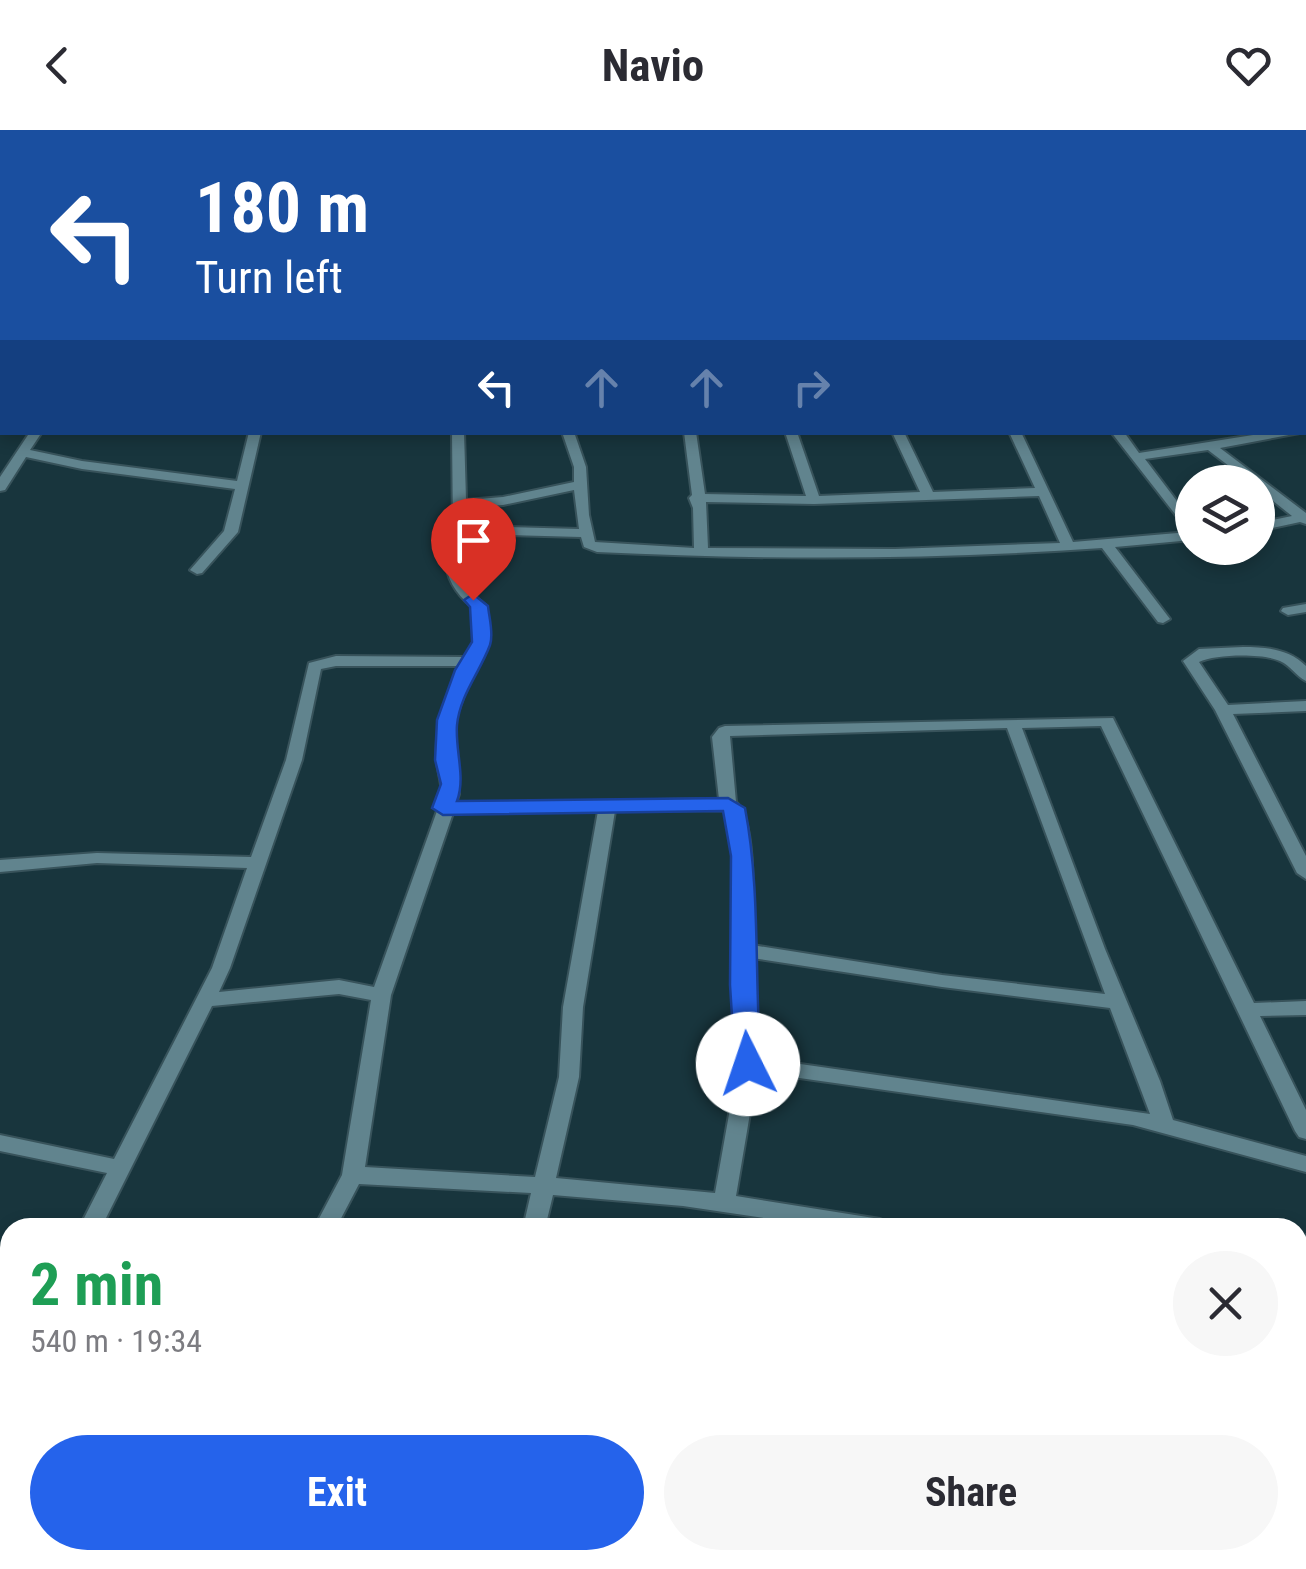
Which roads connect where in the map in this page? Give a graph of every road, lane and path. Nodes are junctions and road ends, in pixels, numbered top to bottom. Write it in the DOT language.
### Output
graph roads {
  1 [pos="34,435"];
  2 [pos="254,435"];
  3 [pos="458,435"];
  4 [pos="569,435"];
  5 [pos="690,435"];
  6 [pos="793,435"];
  7 [pos="899,435"];
  8 [pos="1016,435"];
  9 [pos="1118,435"];
  10 [pos="1286,435"];
  11 [pos="1213,448"];
  12 [pos="25,453"];
  13 [pos="1136,457"];
  14 [pos="1234,465"];
  15 [pos="580,485"];
  16 [pos="244,486"];
  17 [pos="0,488"];
  18 [pos="1042,492"];
  19 [pos="1275,496"];
  20 [pos="696,498"];
  21 [pos="929,498"];
  22 [pos="814,500"];
  23 [pos="458,504"];
  24 [pos="1175,510"];
  25 [pos="1305,518"];
  26 [pos="1275,523"];
  27 [pos="460,530"];
  28 [pos="585,533"];
  29 [pos="1175,535"];
  30 [pos="1104,543"];
  31 [pos="1068,545"];
  32 [pos="700,554"];
  33 [pos="197,570"];
  34 [pos="1306,608"];
  35 [pos="1288,611"];
  36 [pos="1163,619"];
  37 [pos="471,662"];
  38 [pos="1306,676"];
  39 [pos="1306,706"];
  40 [pos="1223,710"];
  41 [pos="1013,724"];
  42 [pos="728,804"];
  43 [pos="607,806"];
  44 [pos="443,808"];
  45 [pos="257,863"];
  46 [pos="0,866"];
  47 [pos="1306,873"];
  48 [pos="743,950"];
  49 [pos="381,995"];
  50 [pos="205,1000"];
  51 [pos="1118,1002"];
  52 [pos="1306,1008"];
  53 [pos="1246,1010"];
  54 [pos="748,1064"];
  55 [pos="1164,1126"];
  56 [pos="1306,1131"];
  57 [pos="0,1144"];
  58 [pos="1306,1164"];
  59 [pos="120,1168"];
  60 [pos="353,1175"];
  61 [pos="545,1184"];
  62 [pos="724,1203"];
  63 [pos="95,1218"];
  64 [pos="331,1218"];
  65 [pos="536,1218"];
  66 [pos="818,1218"];
  1 -- 12 [label="street"];
  2 -- 16 [label="street"];
  3 -- 23 [label="street"];
  4 -- 15 [label="street"];
  5 -- 20 [label="street"];
  6 -- 22 [label="street"];
  7 -- 21 [label="street"];
  8 -- 18 [label="street"];
  9 -- 13 [label="street"];
  10 -- 11 [label="street"];
  11 -- 13 [label="street"];
  11 -- 14 [label="street"];
  12 -- 16 [label="street"];
  12 -- 17 [label="street"];
  13 -- 24 [label="street"];
  15 -- 23 [label="street"];
  15 -- 28 [label="street"];
  16 -- 33 [label="street"];
  18 -- 21 [label="street"];
  18 -- 31 [label="street"];
  19 -- 25 [label="street"];
  20 -- 22 [label="street"];
  20 -- 32 [label="street"];
  21 -- 22 [label="street"];
  23 -- 27 [label="street"];
  25 -- 26 [label="street"];
  27 -- 28 [label="street"];
  27 -- 37 [label="street"];
  28 -- 32 [label="street"];
  29 -- 30 [label="street"];
  30 -- 31 [label="street"];
  30 -- 36 [label="street"];
  31 -- 32 [label="street"];
  34 -- 35 [label="street"];
  37 -- 44 [label="street"];
  37 -- 45 [label="street"];
  38 -- 40 [label="street"];
  39 -- 40 [label="street"];
  40 -- 47 [label="street"];
  41 -- 42 [label="street"];
  41 -- 51 [label="street"];
  41 -- 53 [label="street"];
  42 -- 43 [label="street"];
  42 -- 48 [label="street"];
  43 -- 44 [label="street"];
  43 -- 61 [label="street"];
  44 -- 49 [label="street"];
  45 -- 46 [label="street"];
  45 -- 50 [label="street"];
  48 -- 51 [label="street"];
  48 -- 54 [label="street"];
  49 -- 50 [label="street"];
  49 -- 60 [label="street"];
  50 -- 59 [label="street"];
  51 -- 55 [label="street"];
  52 -- 53 [label="street"];
  53 -- 56 [label="street"];
  54 -- 55 [label="street"];
  54 -- 62 [label="street"];
  55 -- 58 [label="street"];
  57 -- 59 [label="street"];
  59 -- 63 [label="street"];
  60 -- 61 [label="street"];
  60 -- 64 [label="street"];
  61 -- 62 [label="street"];
  61 -- 65 [label="street"];
  62 -- 66 [label="street"];
}
